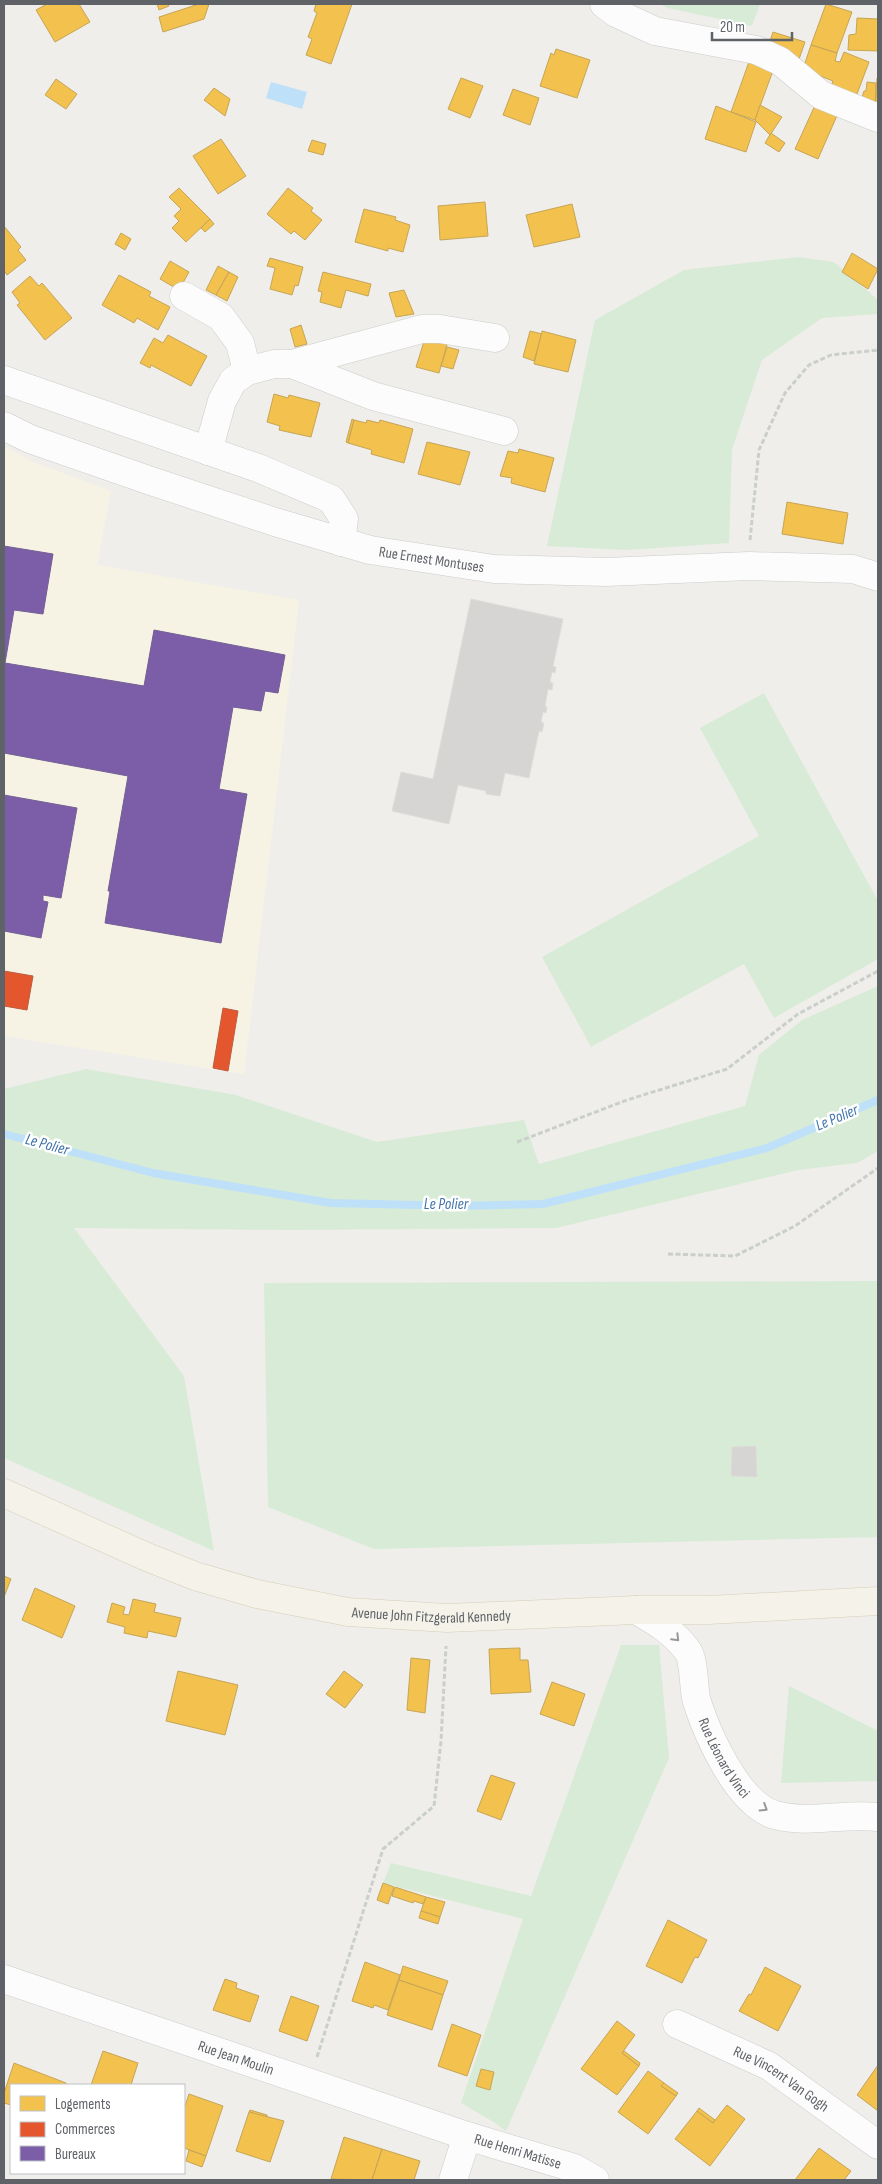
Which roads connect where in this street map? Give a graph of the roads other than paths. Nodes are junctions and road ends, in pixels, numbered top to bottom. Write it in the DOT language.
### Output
graph roads {
  1 [pos="604,4"];
  2 [pos="878,118"];
  3 [pos="184,296"];
  4 [pos="495,338"];
  5 [pos="292,364"];
  6 [pos="247,371"];
  7 [pos="4,380"];
  8 [pos="4,426"];
  9 [pos="504,431"];
  10 [pos="208,451"];
  11 [pos="341,542"];
  12 [pos="878,577"];
  13 [pos="4,1494"];
  14 [pos="878,1601"];
  15 [pos="636,1610"];
  16 [pos="878,1817"];
  17 [pos="4,1979"];
  18 [pos="677,2024"];
  19 [pos="467,2136"];
  20 [pos="878,2145"];
  21 [pos="453,2180"];
  22 [pos="595,2180"];
  1 -- 2 [label="street"];
  3 -- 6 [label="street"];
  4 -- 5 [label="street"];
  5 -- 6 [label="street"];
  5 -- 9 [label="street"];
  6 -- 10 [label="street"];
  7 -- 10 [label="street"];
  8 -- 11 [label="street, Rue Ernest Montuses"];
  10 -- 11 [label="street"];
  11 -- 12 [label="street, Rue Ernest Montuses"];
  13 -- 15 [label="main road, Avenue John Fitzgerald Kennedy"];
  14 -- 15 [label="main road, Avenue John Fitzgerald Kennedy"];
  15 -- 16 [label="street, Rue Léonard Vinci, one-way"];
  17 -- 19 [label="street, Rue Jean Moulin"];
  18 -- 20 [label="street, Rue Vincent Van Gogh"];
  19 -- 21 [label="street"];
  19 -- 22 [label="street, Rue Henri Matisse"];
}
